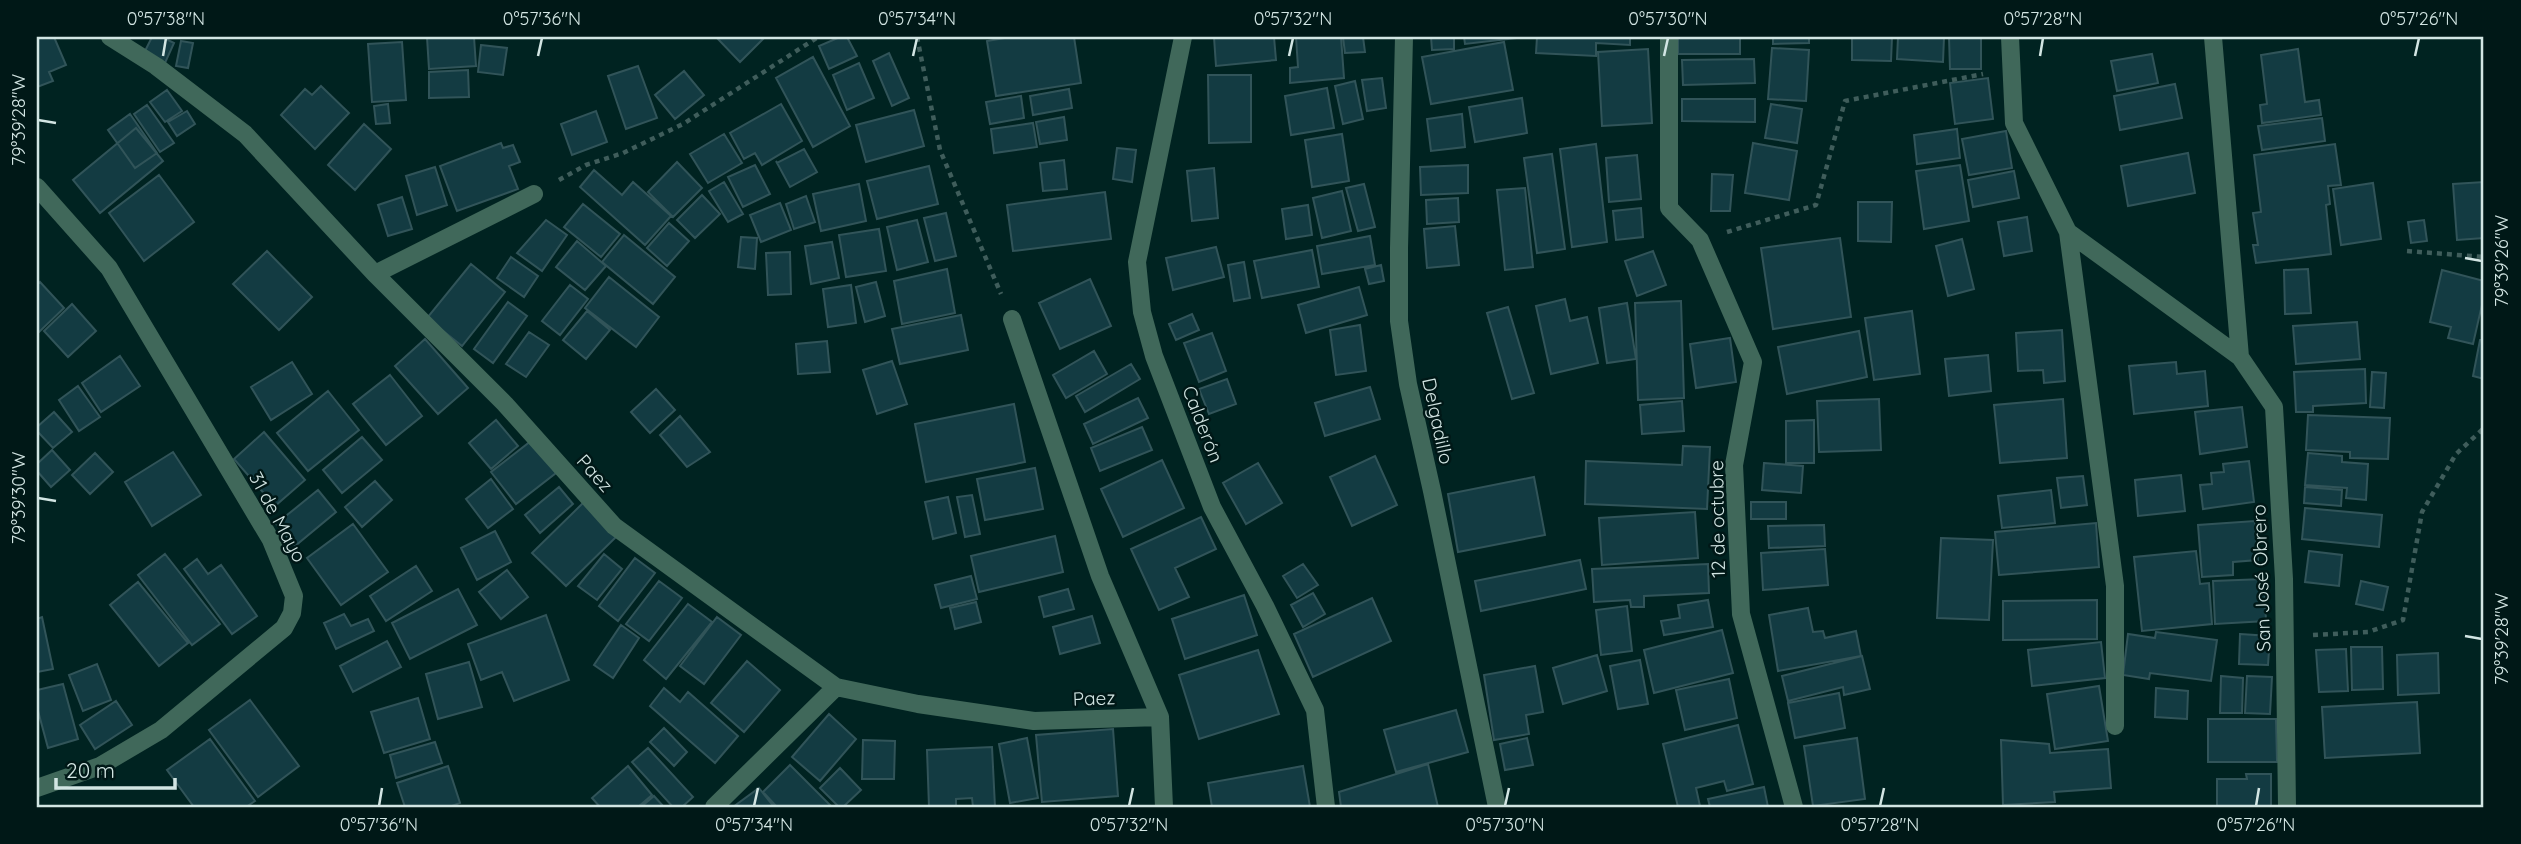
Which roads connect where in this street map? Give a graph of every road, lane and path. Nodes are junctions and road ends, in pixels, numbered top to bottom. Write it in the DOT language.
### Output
graph roads {
  1 [pos="110,37"];
  2 [pos="818,37"];
  3 [pos="916,37"];
  4 [pos="1183,37"];
  5 [pos="1404,37"];
  6 [pos="1669,37"];
  7 [pos="2010,37"];
  8 [pos="2213,37"];
  9 [pos="2011,70"];
  10 [pos="37,187"];
  11 [pos="534,194"];
  12 [pos="2068,232"];
  13 [pos="1700,240"];
  14 [pos="2407,251"];
  15 [pos="2484,257"];
  16 [pos="375,274"];
  17 [pos="1012,319"];
  18 [pos="2240,357"];
  19 [pos="2484,428"];
  20 [pos="2285,637"];
  21 [pos="836,687"];
  22 [pos="1160,717"];
  23 [pos="2115,726"];
  24 [pos="37,788"];
  25 [pos="714,807"];
  26 [pos="1164,807"];
  27 [pos="1326,807"];
  28 [pos="1497,807"];
  29 [pos="1794,807"];
  30 [pos="2287,807"];
  1 -- 16 [label="street, Paez"];
  2 -- 11 [label="path"];
  3 -- 17 [label="path"];
  4 -- 27 [label="street, Calderón"];
  5 -- 28 [label="street, Delgadillo"];
  6 -- 13 [label="street, 12 de octubre"];
  7 -- 9 [label="street, San José Obrero"];
  8 -- 18 [label="street, San José Obrero"];
  9 -- 12 [label="street, San José Obrero"];
  9 -- 13 [label="path"];
  10 -- 24 [label="street, 31 de Mayo"];
  11 -- 16 [label="street"];
  12 -- 18 [label="street, San José Obrero"];
  12 -- 23 [label="street"];
  13 -- 29 [label="street, 12 de octubre"];
  14 -- 15 [label="path"];
  16 -- 21 [label="street, Paez"];
  17 -- 22 [label="street"];
  18 -- 20 [label="street, San José Obrero"];
  19 -- 20 [label="path"];
  20 -- 30 [label="street, San José Obrero"];
  21 -- 22 [label="street, Paez"];
  21 -- 25 [label="street"];
  22 -- 26 [label="street"];
}
